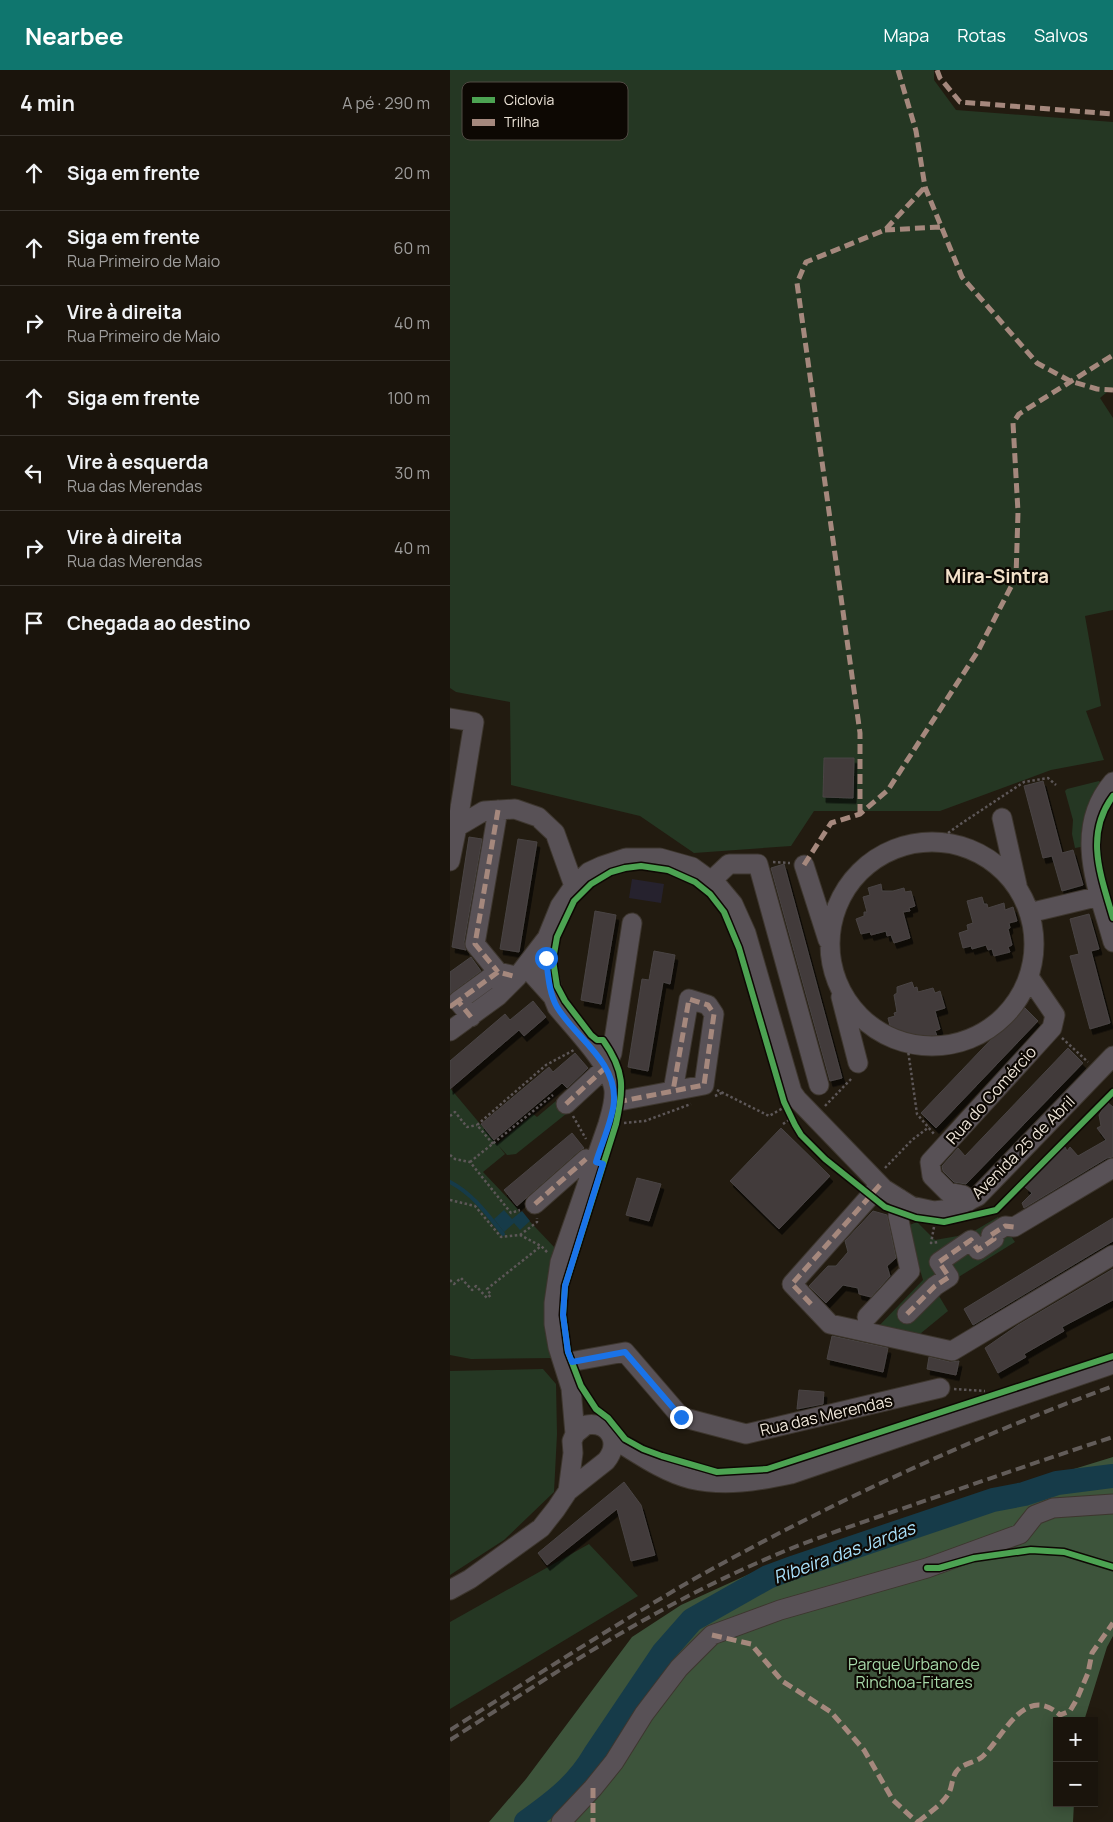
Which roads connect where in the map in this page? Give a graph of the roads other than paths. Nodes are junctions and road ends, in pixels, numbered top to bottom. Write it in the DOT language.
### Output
graph roads {
  1 [pos="450,718"];
  2 [pos="1113,782"];
  3 [pos="498,810"];
  4 [pos="1002,818"];
  5 [pos="457,827"];
  6 [pos="450,861"];
  7 [pos="804,865"];
  8 [pos="711,881"];
  9 [pos="574,886"];
  10 [pos="1018,889"];
  11 [pos="1100,896"];
  12 [pos="1030,913"];
  13 [pos="632,923"];
  14 [pos="547,938"];
  15 [pos="1113,942"];
  16 [pos="830,948"];
  17 [pos="498,972"];
  18 [pos="521,972"];
  19 [pos="836,976"];
  20 [pos="1029,977"];
  21 [pos="553,997"];
  22 [pos="454,1003"];
  23 [pos="471,1017"];
  24 [pos="450,1031"];
  25 [pos="1113,1056"];
  26 [pos="858,1063"];
  27 [pos="606,1067"];
  28 [pos="819,1085"];
  29 [pos="673,1091"];
  30 [pos="614,1102"];
  31 [pos="566,1104"];
  32 [pos="586,1159"];
  33 [pos="1113,1168"];
  34 [pos="877,1182"];
  35 [pos="900,1199"];
  36 [pos="969,1201"];
  37 [pos="535,1204"];
  38 [pos="1113,1255"];
  39 [pos="906,1314"];
  40 [pos="867,1317"];
  41 [pos="564,1363"];
  42 [pos="1113,1364"];
  43 [pos="571,1388"];
  44 [pos="940,1388"];
  45 [pos="606,1432"];
  46 [pos="575,1434"];
  47 [pos="573,1453"];
  48 [pos="649,1461"];
  49 [pos="603,1463"];
  50 [pos="568,1491"];
  51 [pos="1113,1504"];
  52 [pos="450,1590"];
  53 [pos="561,1822"];
  1 -- 5 [label="street"];
  2 -- 11 [label="street"];
  3 -- 5 [label="street"];
  3 -- 9 [label="street"];
  3 -- 17 [label="street"];
  4 -- 10 [label="street"];
  5 -- 6 [label="street"];
  7 -- 16 [label="street"];
  8 -- 9 [label="street, Avenida 25 de Abril"];
  8 -- 28 [label="street"];
  8 -- 34 [label="street, Avenida 25 de Abril"];
  9 -- 14 [label="street, Avenida 25 de Abril"];
  10 -- 12 [label="street"];
  10 -- 16 [label="street"];
  11 -- 12 [label="street"];
  11 -- 15 [label="street"];
  12 -- 20 [label="street"];
  13 -- 27 [label="street"];
  14 -- 18 [label="street, Avenida 25 de Abril"];
  14 -- 21 [label="street"];
  16 -- 19 [label="street"];
  17 -- 18 [label="street"];
  17 -- 22 [label="street"];
  18 -- 21 [label="street"];
  18 -- 23 [label="street, Avenida 25 de Abril"];
  19 -- 20 [label="street"];
  19 -- 26 [label="street"];
  20 -- 36 [label="street, Rua do Comércio"];
  21 -- 27 [label="street"];
  22 -- 23 [label="street"];
  23 -- 24 [label="street, Avenida 25 de Abril"];
  25 -- 36 [label="street, Avenida 25 de Abril"];
  27 -- 30 [label="street"];
  27 -- 31 [label="street"];
  29 -- 30 [label="street"];
  30 -- 41 [label="street"];
  32 -- 37 [label="street"];
  33 -- 39 [label="street"];
  34 -- 35 [label="street, Avenida 25 de Abril"];
  34 -- 38 [label="street"];
  35 -- 36 [label="street, Avenida 25 de Abril"];
  35 -- 40 [label="street"];
  41 -- 43 [label="street"];
  41 -- 44 [label="street, Rua das Merendas"];
  42 -- 48 [label="street"];
  43 -- 45 [label="street"];
  43 -- 46 [label="street"];
  45 -- 46 [label="street"];
  45 -- 48 [label="street"];
  45 -- 49 [label="street"];
  46 -- 47 [label="street"];
  47 -- 49 [label="street"];
  47 -- 50 [label="street"];
  48 -- 49 [label="street"];
  49 -- 50 [label="street"];
  50 -- 52 [label="street"];
  51 -- 53 [label="street"];
}
